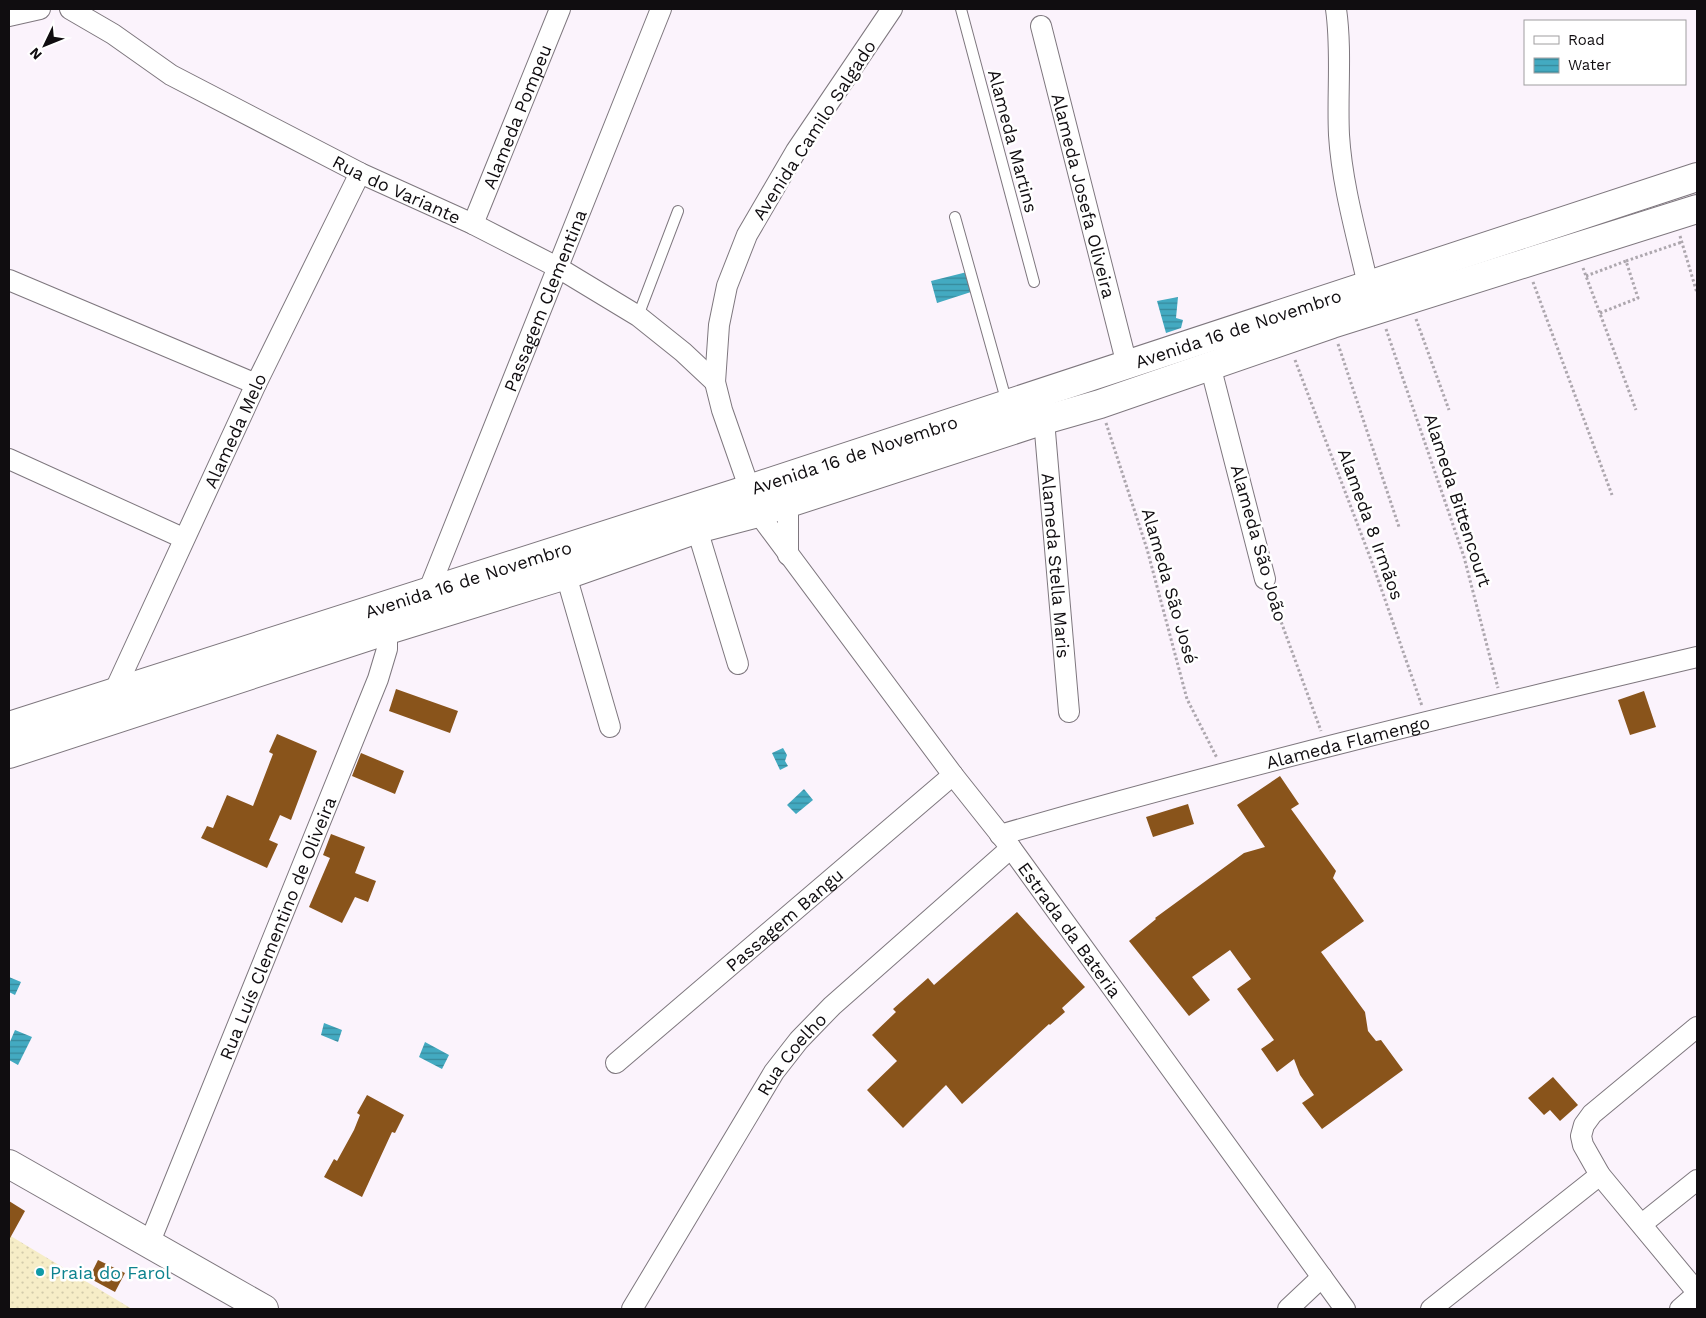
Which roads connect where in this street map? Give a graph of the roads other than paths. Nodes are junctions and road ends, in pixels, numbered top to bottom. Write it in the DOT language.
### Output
graph roads {
  1 [pos="40,9"];
  2 [pos="70,9"];
  3 [pos="560,9"];
  4 [pos="662,9"];
  5 [pos="892,9"];
  6 [pos="961,9"];
  7 [pos="1336,9"];
  8 [pos="9,16"];
  9 [pos="1041,26"];
  10 [pos="360,173"];
  11 [pos="1697,177"];
  12 [pos="678,211"];
  13 [pos="1686,212"];
  14 [pos="955,217"];
  15 [pos="473,224"];
  16 [pos="557,267"];
  17 [pos="9,280"];
  18 [pos="1034,282"];
  19 [pos="1373,297"];
  20 [pos="638,316"];
  21 [pos="1127,365"];
  22 [pos="1210,365"];
  23 [pos="715,382"];
  24 [pos="256,384"];
  25 [pos="1007,404"];
  26 [pos="1044,420"];
  27 [pos="9,459"];
  28 [pos="785,490"];
  29 [pos="753,501"];
  30 [pos="697,529"];
  31 [pos="183,538"];
  32 [pos="788,555"];
  33 [pos="566,575"];
  34 [pos="1265,578"];
  35 [pos="428,592"];
  36 [pos="387,618"];
  37 [pos="1697,657"];
  38 [pos="738,664"];
  39 [pos="114,692"];
  40 [pos="1069,712"];
  41 [pos="9,726"];
  42 [pos="610,727"];
  43 [pos="9,754"];
  44 [pos="953,775"];
  45 [pos="1006,841"];
  46 [pos="1697,1027"];
  47 [pos="616,1063"];
  48 [pos="9,1164"];
  49 [pos="1600,1175"];
  50 [pos="1697,1180"];
  51 [pos="1642,1224"];
  52 [pos="149,1244"];
  53 [pos="1322,1277"];
  54 [pos="1697,1293"];
  55 [pos="264,1309"];
  56 [pos="632,1309"];
  57 [pos="1288,1309"];
  58 [pos="1345,1309"];
  59 [pos="1431,1309"];
  60 [pos="1680,1309"];
  1 -- 8 [label="street"];
  2 -- 10 [label="street, Rua do Variante"];
  3 -- 15 [label="street, Alameda Pompeu"];
  4 -- 16 [label="street, Passagem Clementina"];
  5 -- 23 [label="street, Avenida Camilo Salgado"];
  6 -- 18 [label="lane, Alameda Martins"];
  7 -- 19 [label="street"];
  9 -- 21 [label="street, Alameda Josefa Oliveira"];
  10 -- 15 [label="street, Rua do Variante"];
  10 -- 24 [label="street, Alameda Melo"];
  11 -- 19 [label="main road, Avenida 16 de Novembro"];
  12 -- 20 [label="lane"];
  13 -- 19 [label="main road, Avenida 16 de Novembro"];
  14 -- 25 [label="lane"];
  15 -- 16 [label="street, Rua do Variante"];
  16 -- 20 [label="street, Rua do Variante"];
  16 -- 35 [label="street, Passagem Clementina"];
  17 -- 24 [label="street"];
  19 -- 21 [label="main road, Avenida 16 de Novembro"];
  19 -- 22 [label="main road, Avenida 16 de Novembro"];
  20 -- 23 [label="street, Rua do Variante"];
  21 -- 25 [label="main road, Avenida 16 de Novembro"];
  22 -- 26 [label="main road, Avenida 16 de Novembro"];
  22 -- 34 [label="street, Alameda São João"];
  23 -- 29 [label="street, Avenida Camilo Salgado"];
  24 -- 31 [label="street, Alameda Melo"];
  25 -- 28 [label="main road, Avenida 16 de Novembro"];
  26 -- 28 [label="main road, Avenida 16 de Novembro"];
  26 -- 40 [label="street, Alameda Stella Maris"];
  27 -- 31 [label="street"];
  28 -- 29 [label="main road, Avenida 16 de Novembro"];
  28 -- 32 [label="street"];
  29 -- 30 [label="main road, Avenida 16 de Novembro"];
  29 -- 32 [label="street, Estrada da Bateria"];
  29 -- 35 [label="main road, Avenida 16 de Novembro"];
  30 -- 33 [label="main road, Avenida 16 de Novembro"];
  30 -- 38 [label="street"];
  31 -- 39 [label="street, Alameda Melo"];
  32 -- 44 [label="street, Estrada da Bateria"];
  33 -- 36 [label="main road, Avenida 16 de Novembro"];
  33 -- 42 [label="street"];
  35 -- 36 [label="main road, Avenida 16 de Novembro"];
  36 -- 39 [label="main road, Avenida 16 de Novembro"];
  36 -- 43 [label="main road, Avenida 16 de Novembro"];
  36 -- 52 [label="street, Rua Luís Clementino de Oliveira"];
  37 -- 45 [label="street, Alameda Flamengo"];
  39 -- 41 [label="main road, Avenida 16 de Novembro"];
  44 -- 45 [label="street, Estrada da Bateria"];
  44 -- 47 [label="street, Passagem Bangu"];
  45 -- 53 [label="street, Estrada da Bateria"];
  45 -- 56 [label="street, Rua Coelho"];
  46 -- 49 [label="street"];
  48 -- 52 [label="main road"];
  49 -- 51 [label="street"];
  49 -- 59 [label="street"];
  50 -- 51 [label="street"];
  51 -- 54 [label="street"];
  52 -- 55 [label="main road"];
  53 -- 57 [label="street"];
  53 -- 58 [label="street, Estrada da Bateria"];
  54 -- 60 [label="street"];
}
